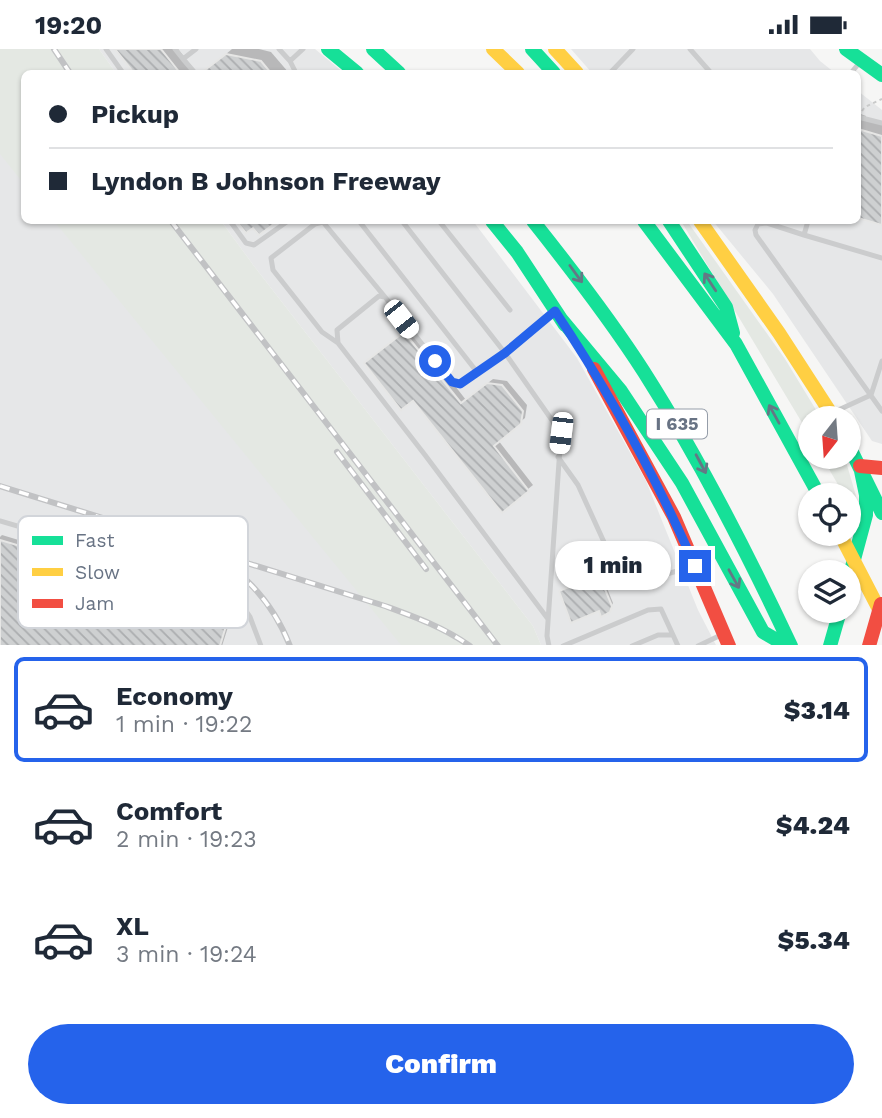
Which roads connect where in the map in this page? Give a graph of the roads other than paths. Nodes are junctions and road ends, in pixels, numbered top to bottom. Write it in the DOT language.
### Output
graph roads {
  1 [pos="106,49"];
  2 [pos="175,49"];
  3 [pos="195,49"];
  4 [pos="279,49"];
  5 [pos="303,49"];
  6 [pos="328,49"];
  7 [pos="373,49"];
  8 [pos="493,49"];
  9 [pos="532,49"];
  10 [pos="555,49"];
  11 [pos="634,49"];
  12 [pos="690,49"];
  13 [pos="846,49"];
  14 [pos="183,59"];
  15 [pos="290,61"];
  16 [pos="861,61"];
  17 [pos="121,70"];
  18 [pos="192,70"];
  19 [pos="294,70"];
  20 [pos="353,70"];
  21 [pos="397,70"];
  22 [pos="515,70"];
  23 [pos="551,70"];
  24 [pos="575,70"];
  25 [pos="613,70"];
  26 [pos="708,70"];
  27 [pos="854,70"];
  28 [pos="882,75"];
  29 [pos="861,118"];
  30 [pos="882,123"];
  31 [pos="232,224"];
  32 [pos="284,224"];
  33 [pos="314,224"];
  34 [pos="325,224"];
  35 [pos="361,224"];
  36 [pos="404,224"];
  37 [pos="441,224"];
  38 [pos="494,224"];
  39 [pos="536,224"];
  40 [pos="646,224"];
  41 [pos="671,224"];
  42 [pos="702,224"];
  43 [pos="758,224"];
  44 [pos="773,224"];
  45 [pos="807,224"];
  46 [pos="804,235"];
  47 [pos="882,258"];
  48 [pos="384,297"];
  49 [pos="510,310"];
  50 [pos="558,315"];
  51 [pos="338,343"];
  52 [pos="736,344"];
  53 [pos="505,353"];
  54 [pos="882,361"];
  55 [pos="477,372"];
  56 [pos="871,395"];
  57 [pos="826,406"];
  58 [pos="851,406"];
  59 [pos="882,411"];
  60 [pos="558,457"];
  61 [pos="861,466"];
  62 [pos="861,468"];
  63 [pos="882,468"];
  64 [pos="861,469"];
  65 [pos="812,483"];
  66 [pos="882,513"];
  67 [pos="0,521"];
  68 [pos="18,526"];
  69 [pos="847,546"];
  70 [pos="854,560"];
  71 [pos="695,566"];
  72 [pos="882,602"];
  73 [pos="248,614"];
  74 [pos="882,615"];
  75 [pos="548,619"];
  76 [pos="837,623"];
  77 [pos="673,635"];
  78 [pos="726,640"];
  79 [pos="261,645"];
  80 [pos="550,645"];
  81 [pos="566,645"];
  82 [pos="634,645"];
  83 [pos="678,645"];
  84 [pos="703,645"];
  85 [pos="787,645"];
  86 [pos="789,645"];
  87 [pos="830,645"];
  88 [pos="869,645"];
  1 -- 17 [label="lane"];
  2 -- 14 [label="lane"];
  3 -- 14 [label="lane"];
  4 -- 15 [label="lane"];
  5 -- 15 [label="lane"];
  6 -- 20 [label="main road"];
  7 -- 21 [label="main road"];
  8 -- 22 [label="main road"];
  9 -- 23 [label="main road"];
  10 -- 24 [label="main road"];
  11 -- 25 [label="lane"];
  12 -- 26 [label="lane"];
  13 -- 16 [label="main road"];
  14 -- 18 [label="lane"];
  15 -- 19 [label="lane"];
  16 -- 27 [label="lane"];
  16 -- 28 [label="main road"];
  29 -- 30 [label="lane"];
  31 -- 32 [label="lane"];
  33 -- 51 [label="lane"];
  34 -- 48 [label="lane"];
  35 -- 55 [label="lane"];
  36 -- 53 [label="lane"];
  37 -- 49 [label="lane"];
  38 -- 50 [label="main road"];
  39 -- 86 [label="main road, I 635, one-way"];
  40 -- 52 [label="main road"];
  52 -- 41 [label="main road, one-way"];
  42 -- 57 [label="main road"];
  43 -- 56 [label="lane"];
  44 -- 46 [label="lane"];
  45 -- 46 [label="lane"];
  46 -- 47 [label="lane"];
  48 -- 51 [label="lane"];
  48 -- 55 [label="lane"];
  50 -- 53 [label="lane"];
  50 -- 71 [label="main road"];
  50 -- 85 [label="main road, one-way"];
  51 -- 75 [label="lane"];
  65 -- 52 [label="main road, one-way"];
  53 -- 55 [label="lane"];
  53 -- 60 [label="lane"];
  54 -- 56 [label="lane"];
  56 -- 58 [label="lane"];
  56 -- 59 [label="lane"];
  60 -- 71 [label="lane"];
  60 -- 75 [label="lane"];
  61 -- 63 [label="main road"];
  62 -- 66 [label="main road"];
  64 -- 70 [label="main road"];
  67 -- 68 [label="lane"];
  69 -- 74 [label="main road"];
  71 -- 78 [label="main road"];
  72 -- 88 [label="main road"];
  73 -- 79 [label="lane"];
  75 -- 80 [label="lane"];
  76 -- 87 [label="main road"];
  77 -- 81 [label="lane"];
  77 -- 82 [label="lane"];
  77 -- 83 [label="lane"];
  78 -- 84 [label="lane"];
}
